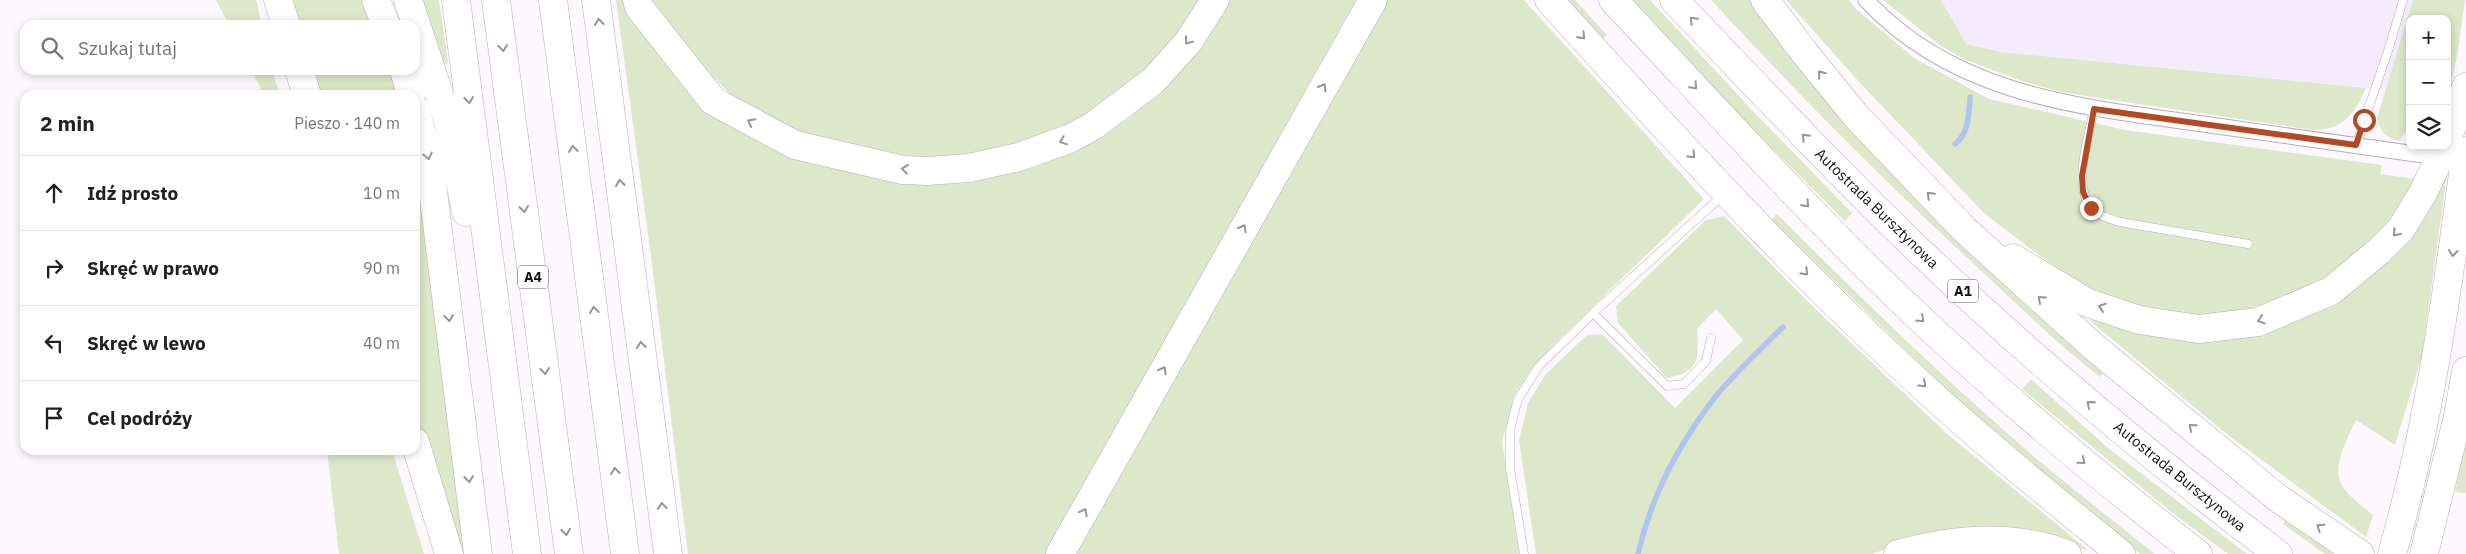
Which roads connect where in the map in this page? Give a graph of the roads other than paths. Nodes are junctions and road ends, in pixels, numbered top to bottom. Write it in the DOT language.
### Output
graph roads {
  1 [pos="278,0"];
  2 [pos="376,0"];
  3 [pos="408,0"];
  4 [pos="456,0"];
  5 [pos="496,0"];
  6 [pos="553,0"];
  7 [pos="596,0"];
  8 [pos="637,0"];
  9 [pos="1215,0"];
  10 [pos="1372,0"];
  11 [pos="1549,0"];
  12 [pos="1613,0"];
  13 [pos="1674,0"];
  14 [pos="1765,0"];
  15 [pos="1866,0"];
  16 [pos="2403,0"];
  17 [pos="284,20"];
  18 [pos="384,20"];
  19 [pos="415,20"];
  20 [pos="420,36"];
  21 [pos="301,75"];
  22 [pos="405,75"];
  23 [pos="2466,87"];
  24 [pos="305,90"];
  25 [pos="410,90"];
  26 [pos="2094,109"];
  27 [pos="420,126"];
  28 [pos="2451,129"];
  29 [pos="2356,145"];
  30 [pos="2434,151"];
  31 [pos="2466,151"];
  32 [pos="1726,192"];
  33 [pos="1964,229"];
  34 [pos="2248,244"];
  35 [pos="1593,313"];
  36 [pos="1711,338"];
  37 [pos="2466,371"];
  38 [pos="504,374"];
  39 [pos="419,455"];
  40 [pos="449,554"];
  41 [pos="478,554"];
  42 [pos="527,554"];
  43 [pos="569,554"];
  44 [pos="625,554"];
  45 [pos="668,554"];
  46 [pos="1060,554"];
  47 [pos="1524,554"];
  48 [pos="1898,554"];
  49 [pos="2067,554"];
  50 [pos="2121,554"];
  51 [pos="2198,554"];
  52 [pos="2278,554"];
  53 [pos="2360,554"];
  54 [pos="2392,554"];
  55 [pos="2424,554"];
  1 -- 17 [label="highway"];
  2 -- 18 [label="highway"];
  3 -- 19 [label="highway"];
  4 -- 38 [label="highway, one-way"];
  5 -- 43 [label="highway, A4, one-way"];
  44 -- 6 [label="highway, one-way"];
  45 -- 7 [label="highway, one-way"];
  9 -- 8 [label="highway, one-way"];
  46 -- 10 [label="highway, one-way"];
  11 -- 32 [label="highway, one-way"];
  12 -- 51 [label="highway, one-way"];
  52 -- 13 [label="highway, Autostrada Bursztynowa / A1, one-way"];
  33 -- 14 [label="highway, one-way"];
  15 -- 26 [label="street"];
  16 -- 29 [label="lane"];
  20 -- 38 [label="highway"];
  21 -- 24 [label="highway"];
  22 -- 25 [label="highway"];
  23 -- 28 [label="highway"];
  26 -- 29 [label="street"];
  26 -- 34 [label="lane"];
  27 -- 41 [label="highway, one-way"];
  29 -- 30 [label="street"];
  30 -- 33 [label="highway, one-way"];
  31 -- 54 [label="highway, one-way"];
  32 -- 35 [label="lane"];
  32 -- 50 [label="highway, one-way"];
  53 -- 33 [label="highway, one-way"];
  35 -- 36 [label="lane"];
  35 -- 47 [label="lane"];
  37 -- 55 [label="highway"];
  38 -- 42 [label="highway"];
  39 -- 40 [label="highway"];
  48 -- 49 [label="highway"];
}
